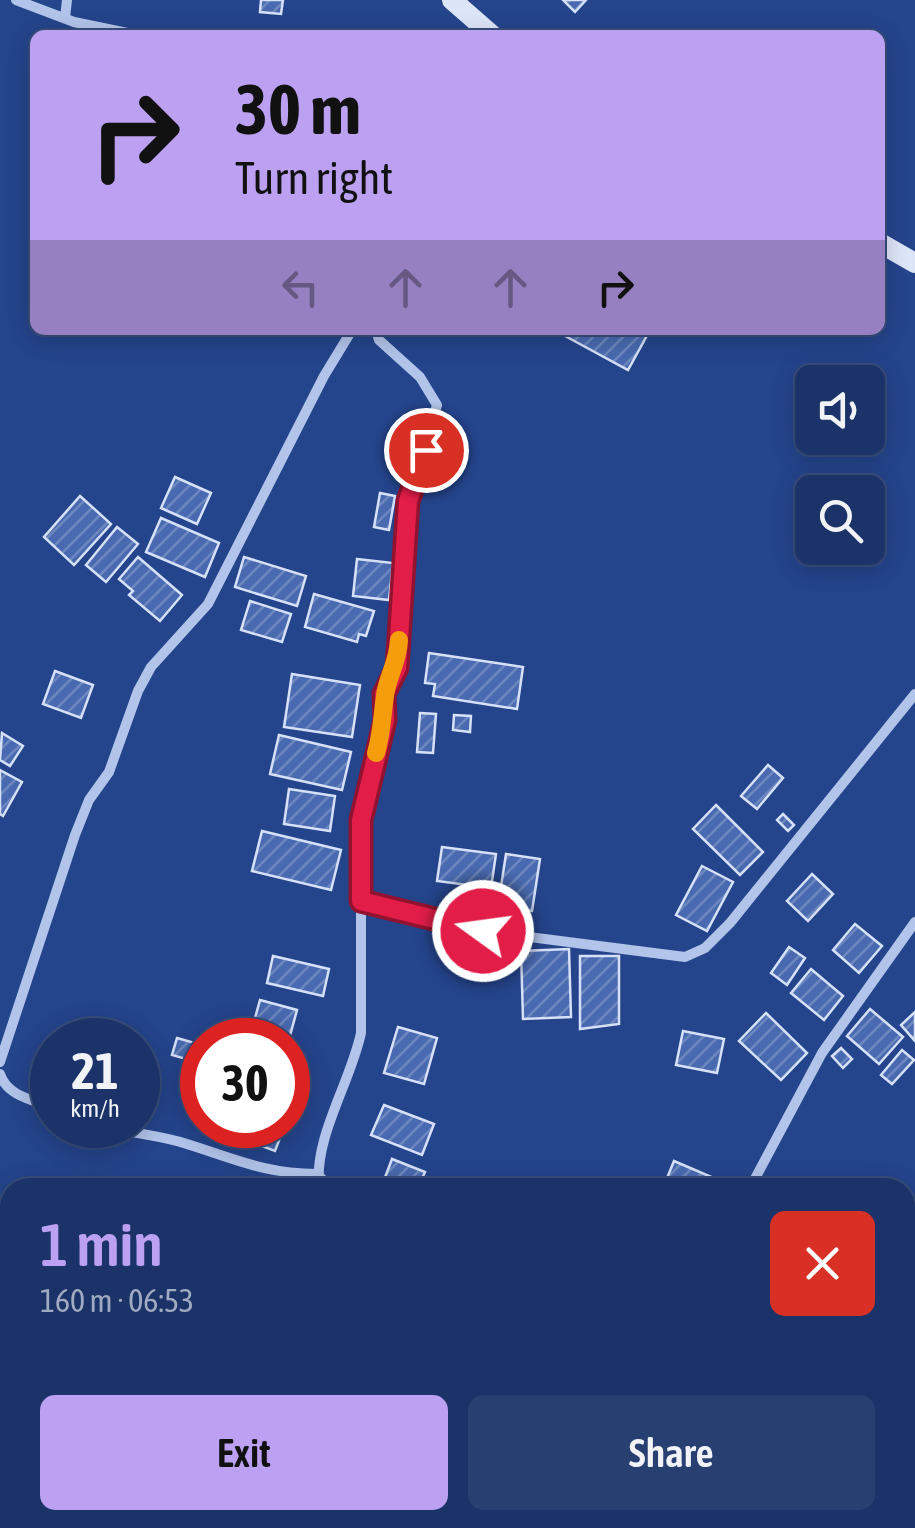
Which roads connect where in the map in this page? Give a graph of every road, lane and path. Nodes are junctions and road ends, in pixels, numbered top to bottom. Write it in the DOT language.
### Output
graph roads {
  1 [pos="16,0"];
  2 [pos="67,0"];
  3 [pos="452,0"];
  4 [pos="65,18"];
  5 [pos="116,30"];
  6 [pos="486,30"];
  7 [pos="885,246"];
  8 [pos="915,263"];
  9 [pos="349,335"];
  10 [pos="378,335"];
  11 [pos="915,694"];
  12 [pos="361,901"];
  13 [pos="915,922"];
  14 [pos="0,1062"];
  15 [pos="0,1074"];
  16 [pos="30,1099"];
  17 [pos="160,1139"];
  18 [pos="318,1174"];
  19 [pos="318,1178"];
  20 [pos="322,1178"];
  21 [pos="755,1178"];
  1 -- 4 [label="street"];
  2 -- 4 [label="street"];
  3 -- 6 [label="main road"];
  4 -- 5 [label="street"];
  7 -- 8 [label="main road"];
  9 -- 14 [label="street"];
  10 -- 12 [label="street"];
  11 -- 12 [label="street"];
  12 -- 18 [label="street"];
  13 -- 21 [label="street"];
  15 -- 16 [label="street"];
  17 -- 18 [label="street"];
  18 -- 19 [label="street"];
  18 -- 20 [label="street"];
}
